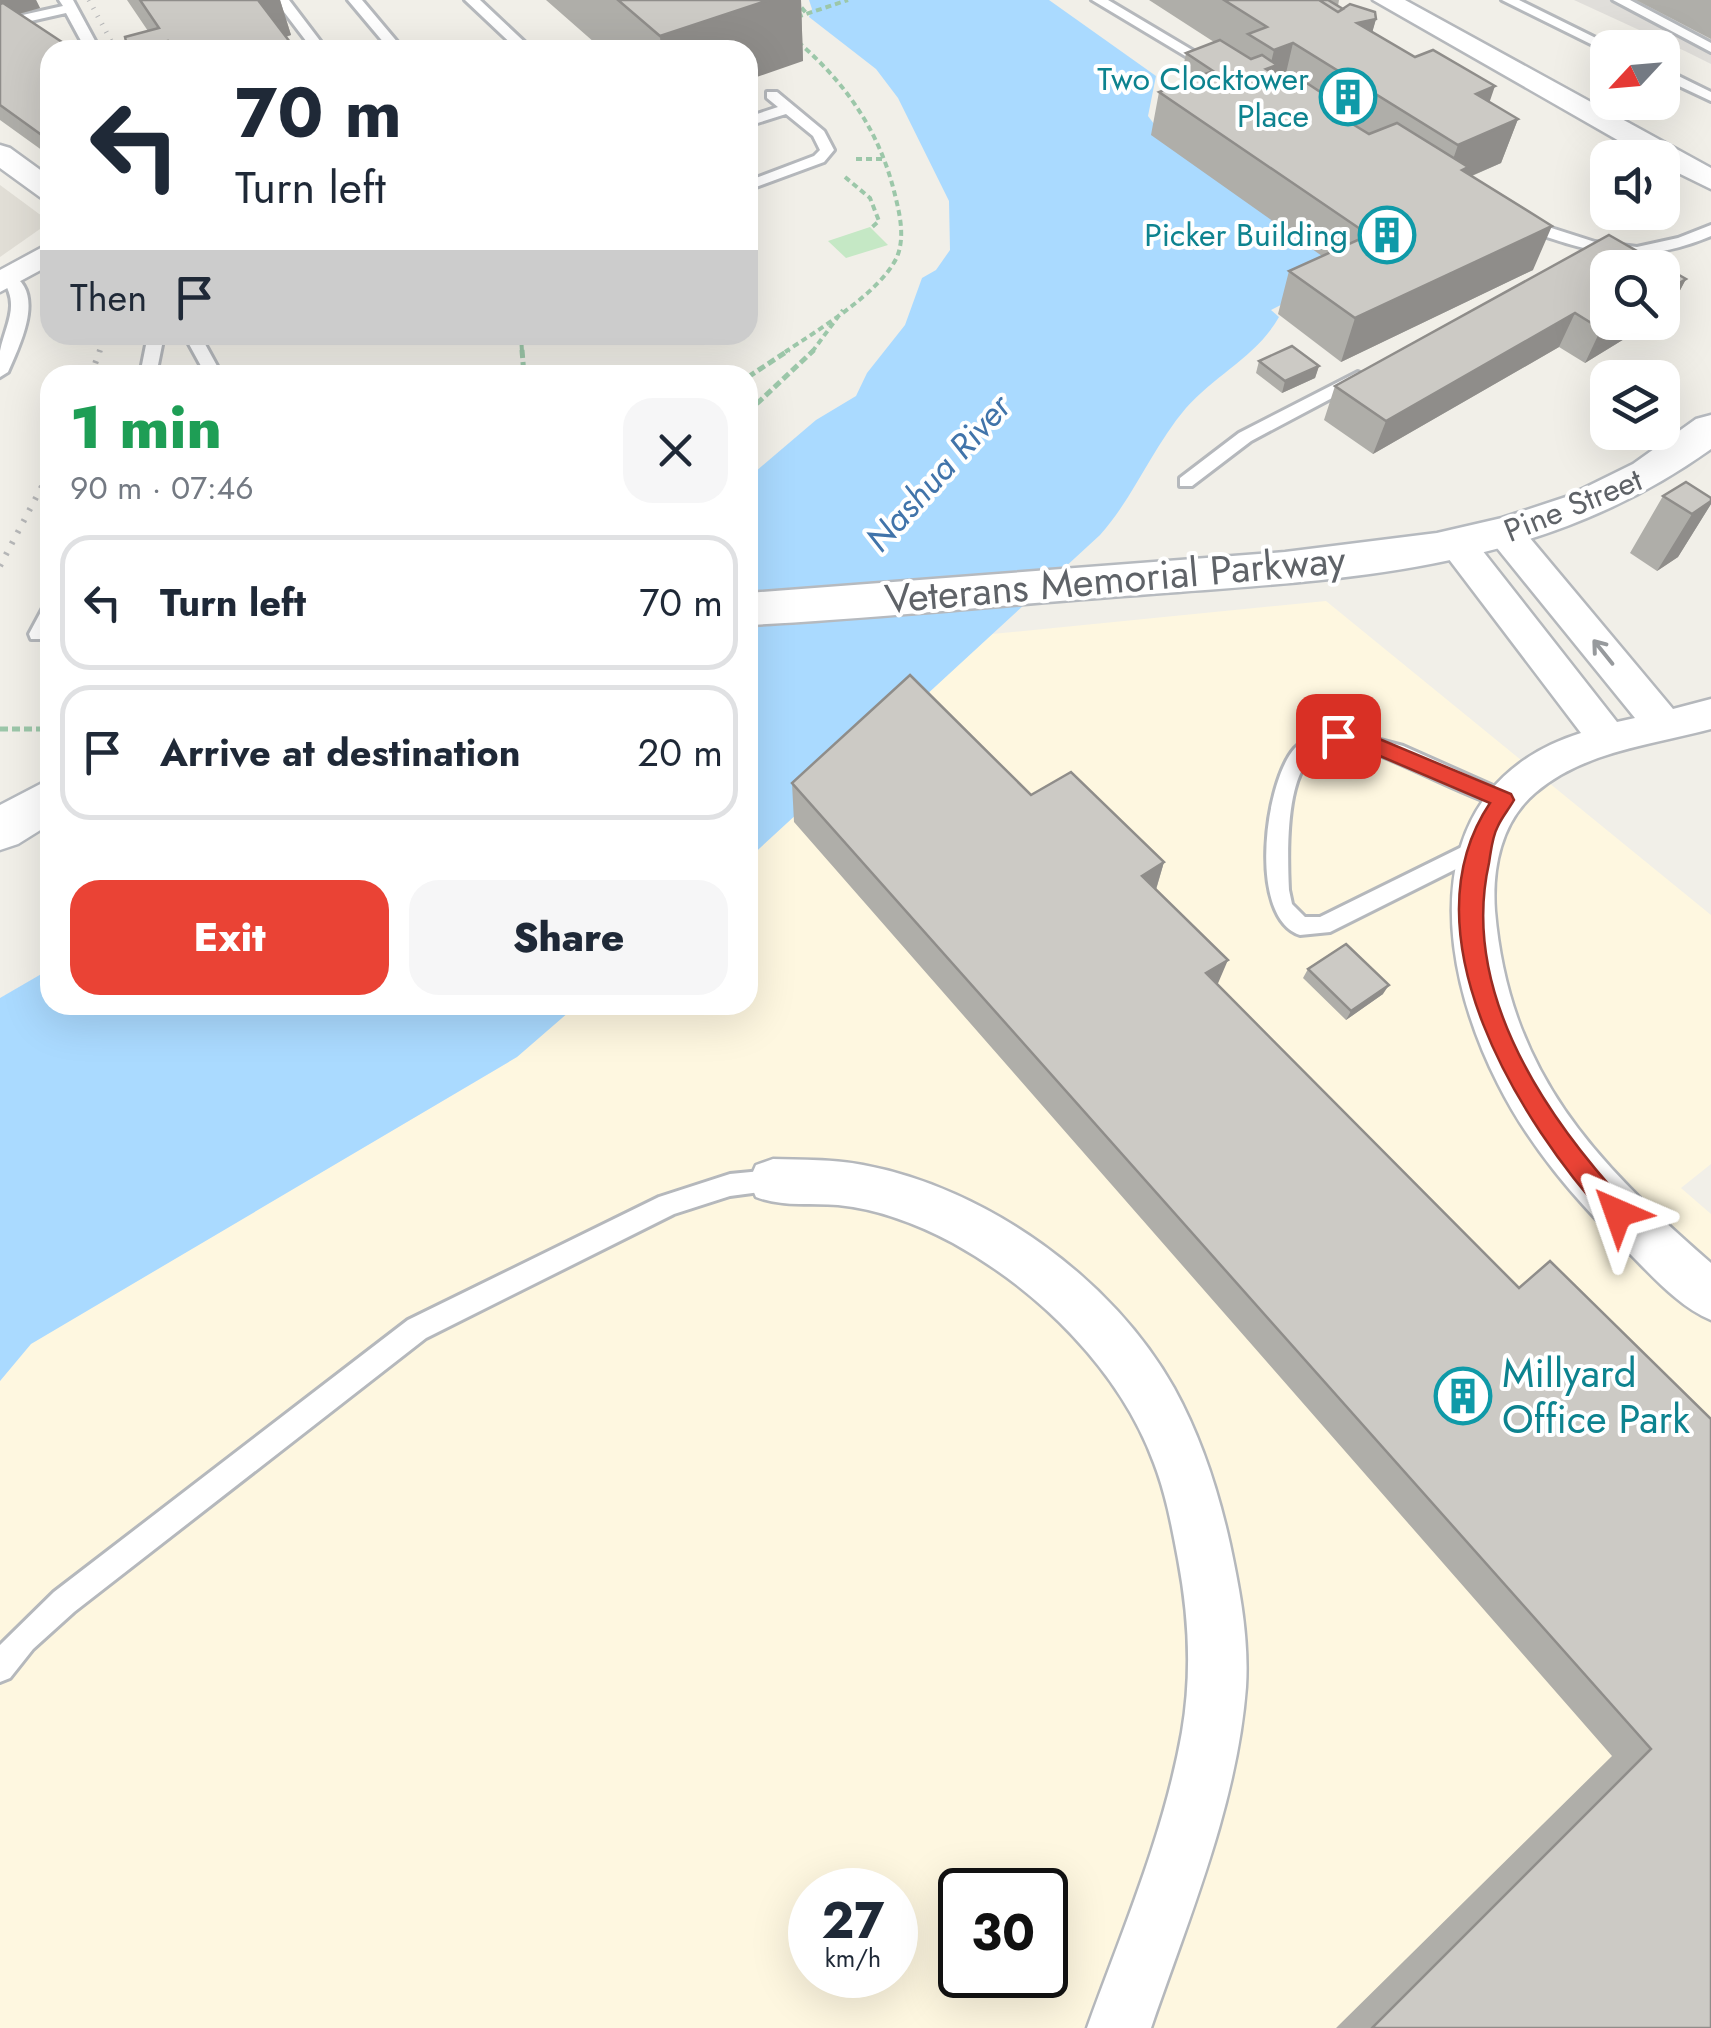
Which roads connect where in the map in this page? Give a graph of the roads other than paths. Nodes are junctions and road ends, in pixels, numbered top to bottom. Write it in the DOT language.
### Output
graph roads {
  1 [pos="282,0"];
  2 [pos="355,0"];
  3 [pos="472,0"];
  4 [pos="1099,0"];
  5 [pos="1386,0"];
  6 [pos="1510,0"];
  7 [pos="1620,0"];
  8 [pos="68,4"];
  9 [pos="0,24"];
  10 [pos="1590,38"];
  11 [pos="88,40"];
  12 [pos="312,40"];
  13 [pos="389,40"];
  14 [pos="515,40"];
  15 [pos="1711,48"];
  16 [pos="1222,72"];
  17 [pos="1680,81"];
  18 [pos="772,95"];
  19 [pos="1711,96"];
  20 [pos="788,108"];
  21 [pos="758,118"];
  22 [pos="0,154"];
  23 [pos="1711,180"];
  24 [pos="758,182"];
  25 [pos="40,184"];
  26 [pos="1511,220"];
  27 [pos="1711,230"];
  28 [pos="40,258"];
  29 [pos="4,280"];
  30 [pos="0,372"];
  31 [pos="1369,372"];
  32 [pos="1711,429"];
  33 [pos="1186,482"];
  34 [pos="1482,540"];
  35 [pos="758,608"];
  36 [pos="40,631"];
  37 [pos="38,634"];
  38 [pos="1711,714"];
  39 [pos="1665,727"];
  40 [pos="1610,741"];
  41 [pos="1504,800"];
  42 [pos="40,805"];
  43 [pos="0,830"];
  44 [pos="1479,848"];
  45 [pos="772,1181"];
  46 [pos="1711,1296"];
  47 [pos="0,1668"];
  48 [pos="1119,2028"];
  1 -- 12 [label="lane"];
  2 -- 13 [label="lane"];
  3 -- 14 [label="lane"];
  4 -- 16 [label="lane"];
  5 -- 23 [label="street"];
  6 -- 10 [label="lane"];
  7 -- 15 [label="lane"];
  8 -- 9 [label="lane"];
  8 -- 11 [label="lane"];
  17 -- 19 [label="lane"];
  18 -- 20 [label="lane"];
  20 -- 21 [label="lane"];
  20 -- 24 [label="lane"];
  22 -- 25 [label="street"];
  26 -- 27 [label="lane"];
  28 -- 29 [label="street"];
  29 -- 30 [label="lane"];
  31 -- 33 [label="lane"];
  32 -- 34 [label="main road, Pine Street"];
  34 -- 35 [label="main road, Veterans Memorial Parkway"];
  39 -- 34 [label="street, one-way"];
  34 -- 40 [label="street"];
  36 -- 37 [label="lane"];
  38 -- 39 [label="street"];
  39 -- 40 [label="street"];
  40 -- 41 [label="street"];
  41 -- 44 [label="street"];
  41 -- 44 [label="lane"];
  42 -- 43 [label="main road"];
  44 -- 46 [label="street"];
  45 -- 47 [label="lane"];
  45 -- 48 [label="street"];
}
